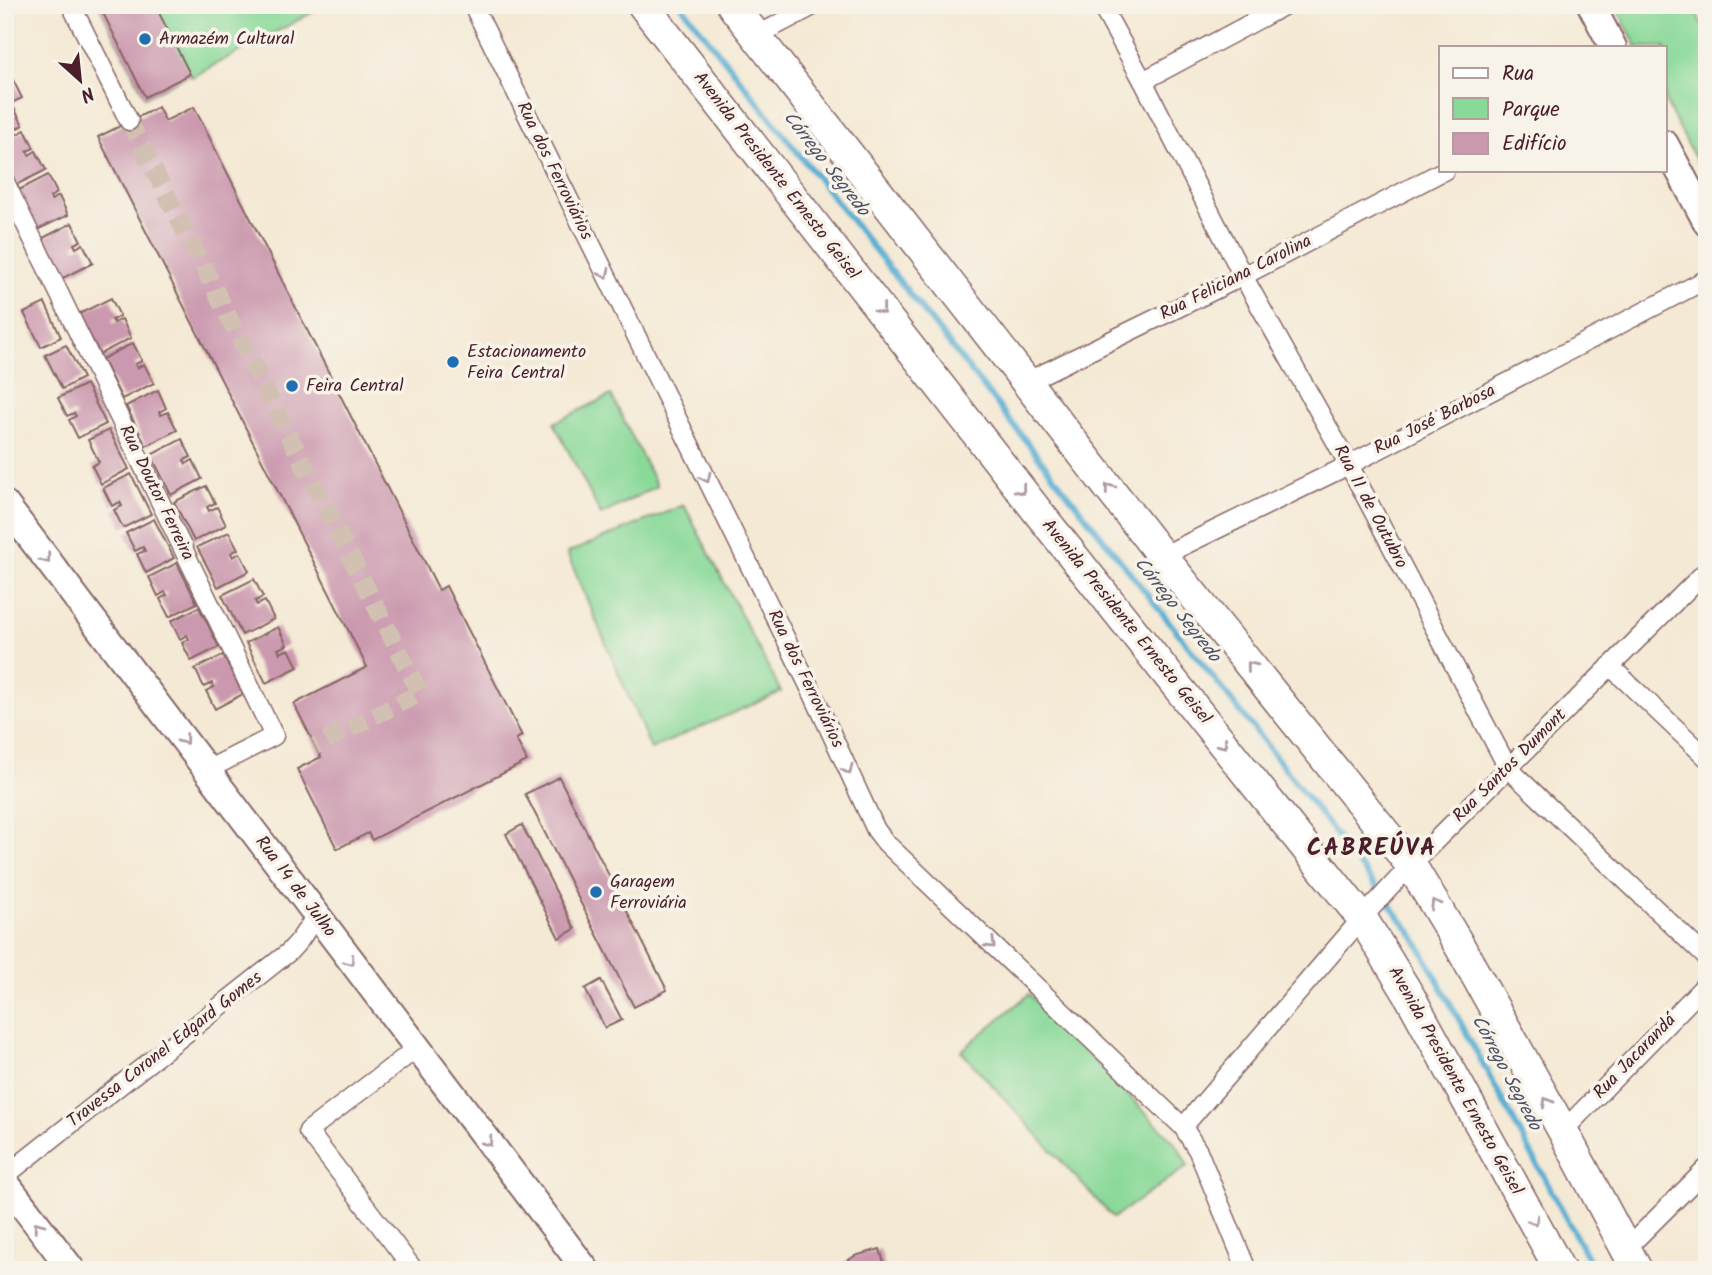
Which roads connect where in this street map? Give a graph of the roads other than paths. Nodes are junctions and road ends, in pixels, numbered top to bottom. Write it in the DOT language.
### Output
graph roads {
  1 [pos="71,5"];
  2 [pos="473,5"];
  3 [pos="643,5"];
  4 [pos="732,5"];
  5 [pos="815,5"];
  6 [pos="1101,5"];
  7 [pos="1285,5"];
  8 [pos="1591,5"];
  9 [pos="756,36"];
  10 [pos="1613,46"];
  11 [pos="1143,81"];
  12 [pos="126,115"];
  13 [pos="1666,146"];
  14 [pos="1441,172"];
  15 [pos="5,182"];
  16 [pos="1707,223"];
  17 [pos="1243,276"];
  18 [pos="1707,279"];
  19 [pos="1026,382"];
  20 [pos="1349,465"];
  21 [pos="5,504"];
  22 [pos="1162,556"];
  23 [pos="1707,570"];
  24 [pos="1610,666"];
  25 [pos="1707,758"];
  26 [pos="1508,768"];
  27 [pos="207,770"];
  28 [pos="1410,867"];
  29 [pos="1364,915"];
  30 [pos="316,916"];
  31 [pos="1707,958"];
  32 [pos="1707,983"];
  33 [pos="417,1048"];
  34 [pos="1182,1127"];
  35 [pos="1563,1131"];
  36 [pos="1707,1168"];
  37 [pos="5,1176"];
  38 [pos="5,1182"];
  39 [pos="1631,1260"];
  40 [pos="72,1270"];
  41 [pos="414,1270"];
  42 [pos="586,1270"];
  43 [pos="1247,1270"];
  44 [pos="1560,1270"];
  1 -- 12 [label="street"];
  2 -- 34 [label="street, Rua dos Ferroviários, one-way"];
  3 -- 29 [label="main road, Avenida Presidente Ernesto Geisel, one-way"];
  4 -- 9 [label="main road"];
  5 -- 9 [label="street"];
  6 -- 11 [label="street, Rua 11 de Outubro"];
  7 -- 11 [label="street"];
  8 -- 10 [label="street"];
  9 -- 19 [label="main road"];
  11 -- 17 [label="street, Rua 11 de Outubro"];
  13 -- 16 [label="street"];
  14 -- 17 [label="street, Rua Feliciana Carolina"];
  15 -- 27 [label="street, Rua Doutor Ferreira"];
  17 -- 19 [label="street, Rua Feliciana Carolina"];
  17 -- 20 [label="street, Rua 11 de Outubro"];
  18 -- 20 [label="street, Rua José Barbosa"];
  22 -- 19 [label="main road, one-way"];
  20 -- 22 [label="street, Rua José Barbosa"];
  20 -- 26 [label="street, Rua 11 de Outubro"];
  21 -- 27 [label="street, Rua 14 de Julho, one-way"];
  28 -- 22 [label="main road, one-way"];
  23 -- 24 [label="street, Rua Santos Dumont"];
  24 -- 25 [label="street"];
  24 -- 26 [label="street, Rua Santos Dumont"];
  26 -- 28 [label="street, Rua Santos Dumont"];
  26 -- 31 [label="street, Rua 11 de Outubro"];
  27 -- 30 [label="street, Rua 14 de Julho"];
  28 -- 29 [label="street, Rua Santos Dumont"];
  35 -- 28 [label="main road, one-way"];
  29 -- 34 [label="street, Rua Santos Dumont"];
  29 -- 44 [label="main road, Avenida Presidente Ernesto Geisel, one-way"];
  30 -- 33 [label="street, Rua 14 de Julho, one-way"];
  30 -- 37 [label="street, Travessa Coronel Edgard Gomes"];
  32 -- 35 [label="street, Rua Jacarandá"];
  33 -- 41 [label="street"];
  33 -- 42 [label="street, Rua 14 de Julho, one-way"];
  34 -- 43 [label="street, Rua dos Ferroviários"];
  35 -- 39 [label="main road"];
  36 -- 39 [label="street"];
  40 -- 38 [label="street, one-way"];
}
